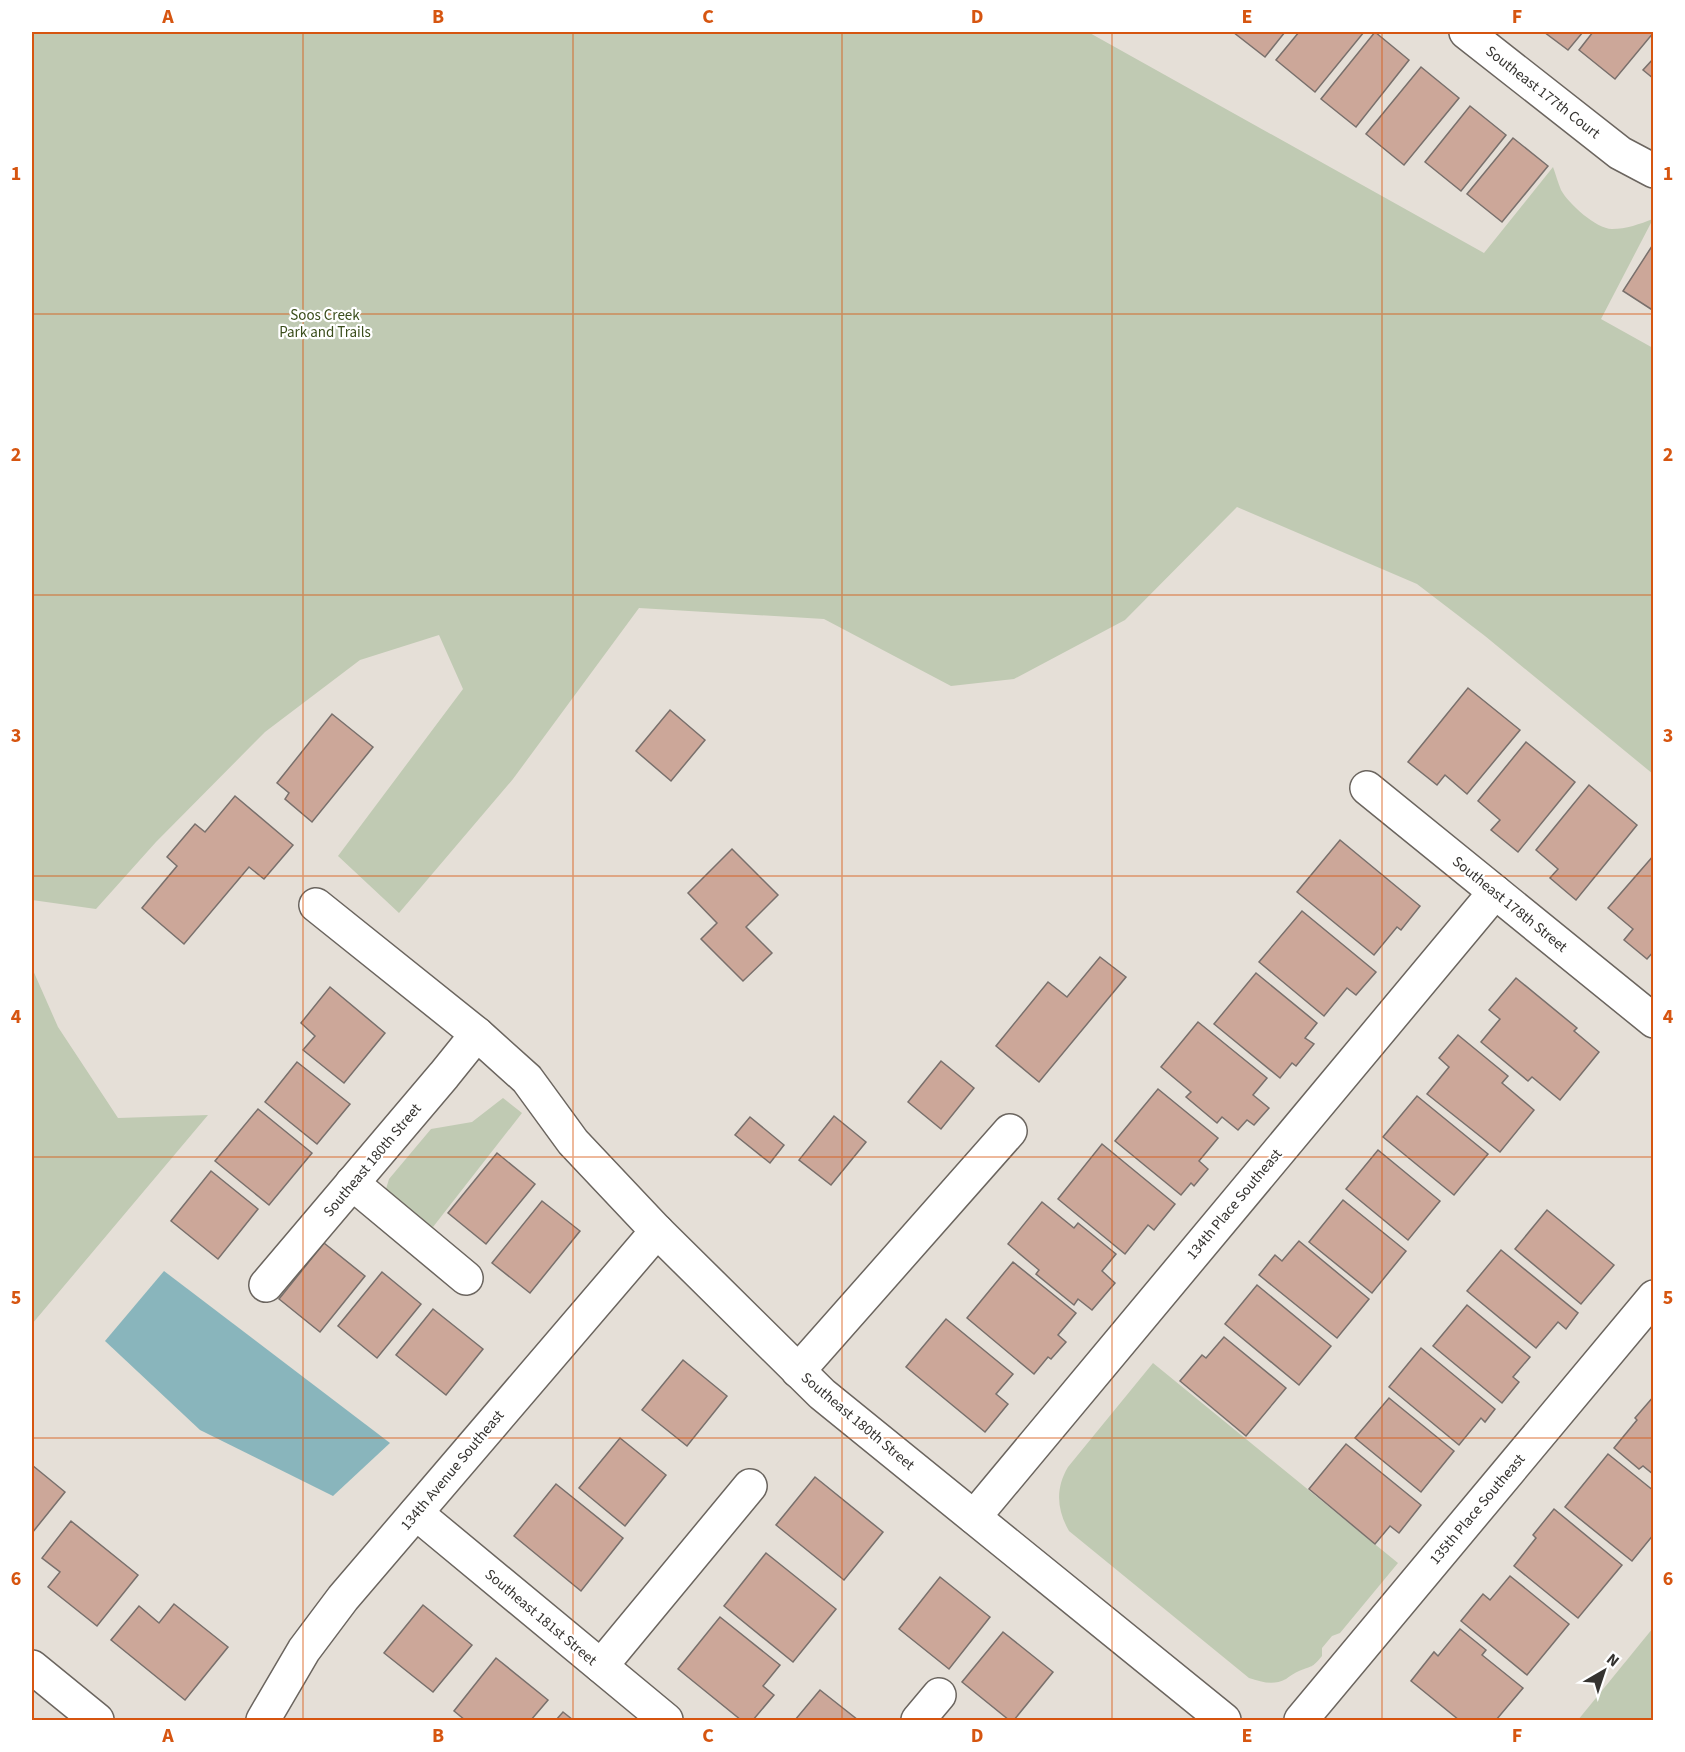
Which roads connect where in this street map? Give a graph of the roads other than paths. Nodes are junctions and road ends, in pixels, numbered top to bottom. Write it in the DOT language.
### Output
graph roads {
  1 [pos="1466,32"];
  2 [pos="1653,171"];
  3 [pos="1367,788"];
  4 [pos="1495,891"];
  5 [pos="316,905"];
  6 [pos="1653,1021"];
  7 [pos="477,1034"];
  8 [pos="1010,1131"];
  9 [pos="352,1184"];
  10 [pos="657,1231"];
  11 [pos="466,1278"];
  12 [pos="266,1285"];
  13 [pos="1653,1297"];
  14 [pos="798,1371"];
  15 [pos="750,1486"];
  16 [pos="416,1513"];
  17 [pos="974,1517"];
  18 [pos="601,1666"];
  19 [pos="32,1668"];
  20 [pos="939,1695"];
  21 [pos="97,1720"];
  22 [pos="263,1720"];
  23 [pos="666,1720"];
  24 [pos="918,1720"];
  25 [pos="1224,1720"];
  26 [pos="1301,1720"];
  1 -- 2 [label="street, Southeast 177th Court"];
  3 -- 4 [label="street, Southeast 178th Street"];
  4 -- 6 [label="street, Southeast 178th Street"];
  4 -- 17 [label="street, 134th Place Southeast"];
  5 -- 7 [label="street, Southeast 180th Street"];
  7 -- 9 [label="street, Southeast 180th Street"];
  7 -- 10 [label="street, Southeast 180th Street"];
  8 -- 14 [label="street"];
  9 -- 11 [label="street"];
  9 -- 12 [label="street, Southeast 180th Street"];
  10 -- 14 [label="street, Southeast 180th Street"];
  10 -- 16 [label="street, 134th Avenue Southeast"];
  13 -- 26 [label="street, 135th Place Southeast"];
  14 -- 17 [label="street, Southeast 180th Street"];
  15 -- 18 [label="street"];
  16 -- 18 [label="street, Southeast 181st Street"];
  16 -- 22 [label="street, 134th Avenue Southeast"];
  17 -- 25 [label="street, Southeast 180th Street"];
  18 -- 23 [label="street, Southeast 181st Street"];
  19 -- 21 [label="street"];
  20 -- 24 [label="street"];
}
